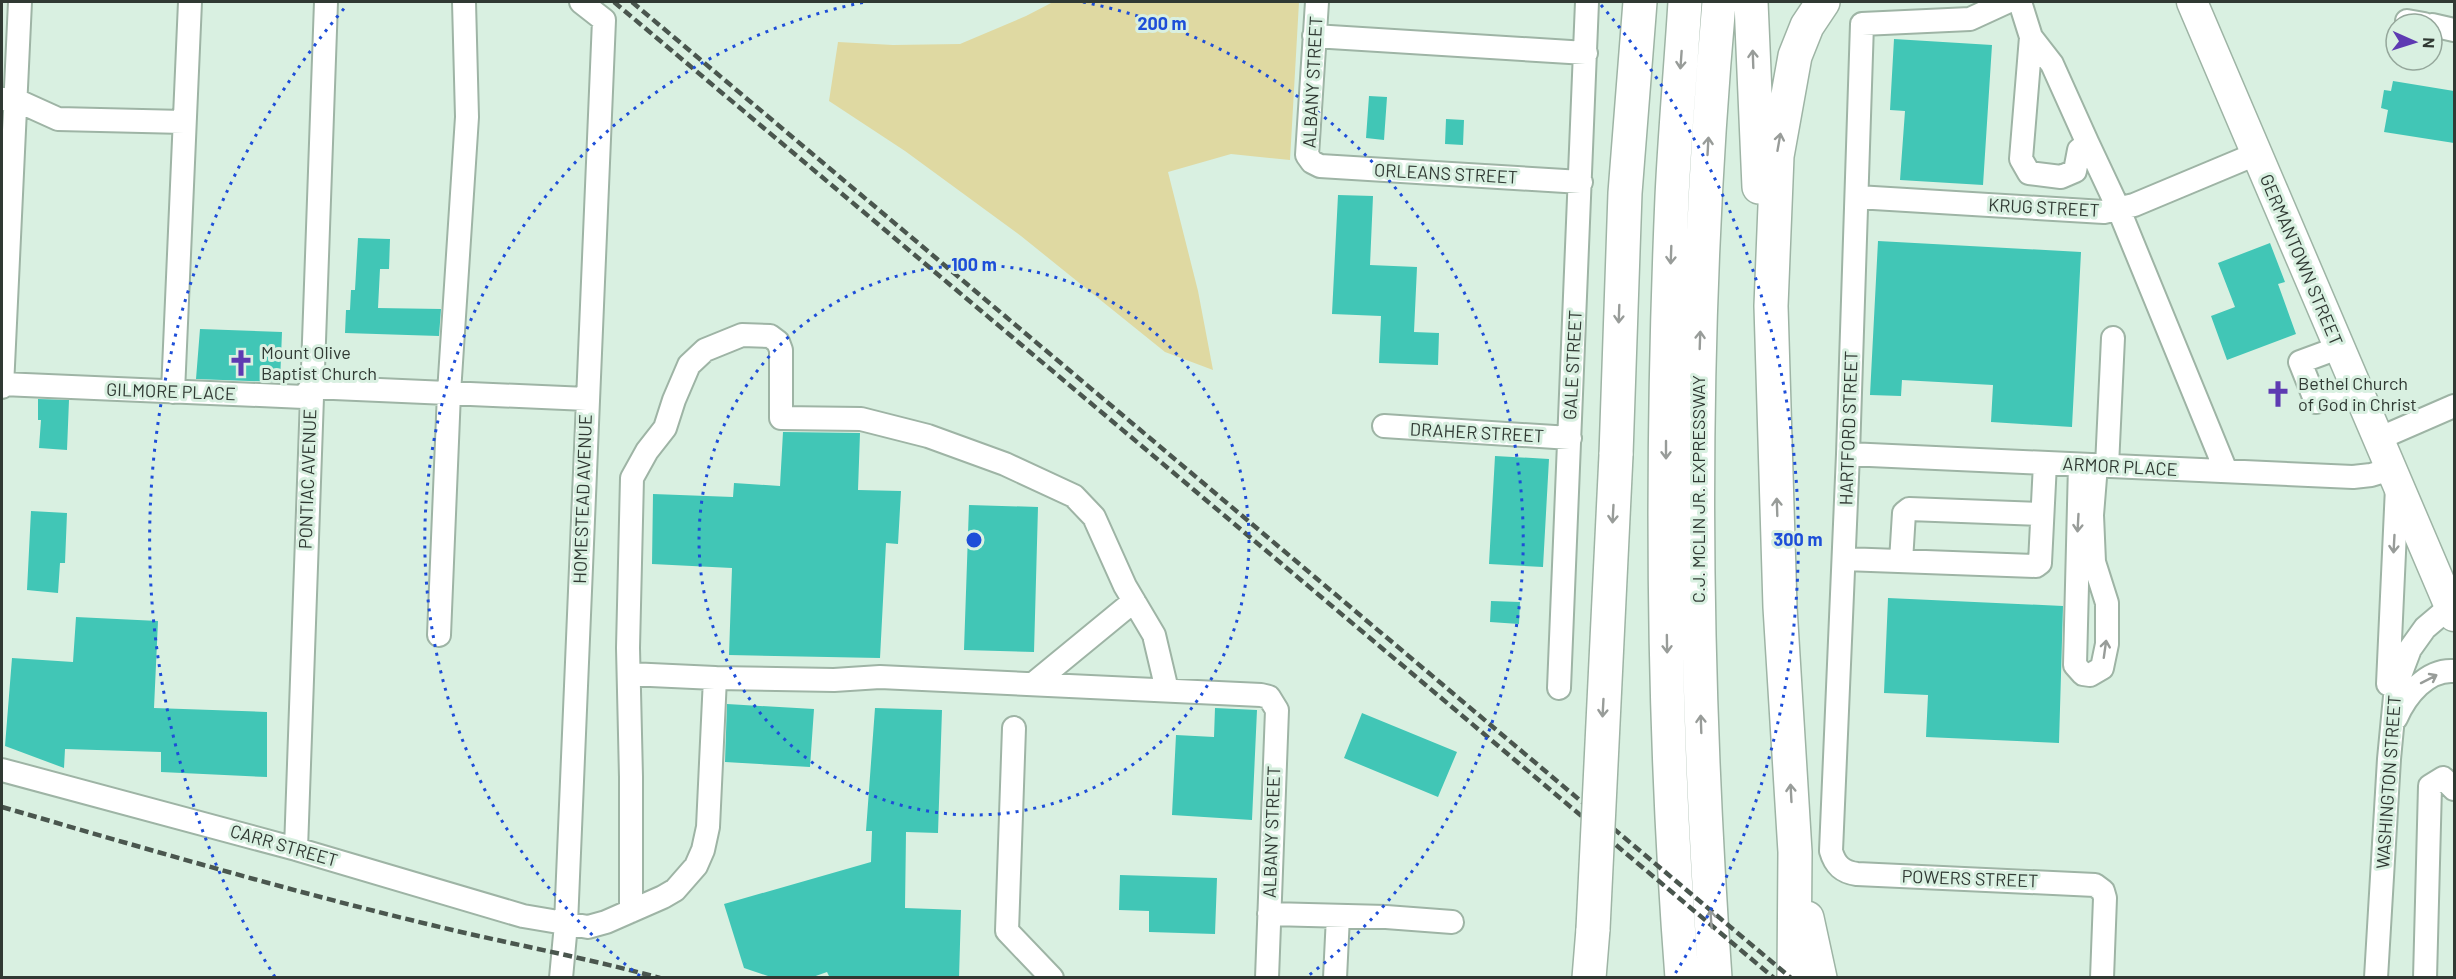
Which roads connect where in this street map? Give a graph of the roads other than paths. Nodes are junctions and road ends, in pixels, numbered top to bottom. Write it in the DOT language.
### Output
graph roads {
  1 [pos="20,2"];
  2 [pos="190,2"];
  3 [pos="326,2"];
  4 [pos="464,2"];
  5 [pos="581,2"];
  6 [pos="1317,2"];
  7 [pos="1587,2"];
  8 [pos="1618,2"];
  9 [pos="1640,2"];
  10 [pos="1685,2"];
  11 [pos="1719,2"];
  12 [pos="1751,2"];
  13 [pos="1823,2"];
  14 [pos="2007,2"];
  15 [pos="2020,2"];
  16 [pos="2192,2"];
  17 [pos="1314,36"];
  18 [pos="2031,37"];
  19 [pos="1586,47"];
  20 [pos="9,99"];
  21 [pos="184,122"];
  22 [pos="2088,144"];
  23 [pos="2256,154"];
  24 [pos="1312,162"];
  25 [pos="2074,171"];
  26 [pos="2029,173"];
  27 [pos="1581,182"];
  28 [pos="1625,193"];
  29 [pos="1857,197"];
  30 [pos="2027,208"];
  31 [pos="2073,210"];
  32 [pos="2119,210"];
  33 [pos="4,250"];
  34 [pos="1771,306"];
  35 [pos="2113,338"];
  36 [pos="2338,348"];
  37 [pos="2,386"];
  38 [pos="311,387"];
  39 [pos="2356,388"];
  40 [pos="173,392"];
  41 [pos="449,393"];
  42 [pos="588,399"];
  43 [pos="2454,406"];
  44 [pos="1384,426"];
  45 [pos="1570,438"];
  46 [pos="2378,439"];
  47 [pos="1848,454"];
  48 [pos="2045,463"];
  49 [pos="2094,465"];
  50 [pos="2226,471"];
  51 [pos="2394,477"];
  52 [pos="2042,514"];
  53 [pos="1844,559"];
  54 [pos="1901,561"];
  55 [pos="1134,601"];
  56 [pos="2453,611"];
  57 [pos="439,635"];
  58 [pos="2454,671"];
  59 [pos="629,674"];
  60 [pos="715,678"];
  61 [pos="1033,684"];
  62 [pos="1559,688"];
  63 [pos="1167,690"];
  64 [pos="1014,728"];
  65 [pos="2391,733"];
  66 [pos="2389,759"];
  67 [pos="2,770"];
  68 [pos="2454,789"];
  69 [pos="296,849"];
  70 [pos="1795,852"];
  71 [pos="1838,866"];
  72 [pos="631,911"];
  73 [pos="1269,914"];
  74 [pos="1338,916"];
  75 [pos="1452,922"];
  76 [pos="566,924"];
  77 [pos="1593,929"];
  78 [pos="561,978"];
  79 [pos="1052,978"];
  80 [pos="1267,978"];
  81 [pos="1335,978"];
  82 [pos="1589,978"];
  83 [pos="1595,978"];
  84 [pos="1682,978"];
  85 [pos="1715,978"];
  86 [pos="1794,978"];
  87 [pos="1820,978"];
  88 [pos="2102,978"];
  89 [pos="2376,978"];
  90 [pos="2425,978"];
  1 -- 20 [label="street"];
  2 -- 21 [label="street"];
  3 -- 38 [label="street, PONTIAC AVENUE"];
  4 -- 41 [label="street"];
  5 -- 42 [label="street, HOMESTEAD AVENUE"];
  6 -- 17 [label="street, ALBANY STREET"];
  7 -- 19 [label="street, GALE STREET"];
  8 -- 28 [label="highway"];
  9 -- 28 [label="highway"];
  10 -- 84 [label="highway, C.J. MCLIN JR. EXPRESSWAY, one-way"];
  85 -- 11 [label="highway, C.J. MCLIN JR. EXPRESSWAY, one-way"];
  34 -- 12 [label="highway, one-way"];
  34 -- 13 [label="highway, one-way"];
  14 -- 29 [label="street, HARTFORD STREET"];
  15 -- 18 [label="street"];
  16 -- 23 [label="main road, GERMANTOWN STREET"];
  17 -- 19 [label="street"];
  17 -- 24 [label="street, ALBANY STREET"];
  18 -- 22 [label="street"];
  18 -- 26 [label="street"];
  19 -- 27 [label="street, GALE STREET"];
  20 -- 21 [label="street"];
  20 -- 33 [label="street"];
  21 -- 40 [label="street"];
  22 -- 25 [label="street"];
  22 -- 32 [label="street"];
  23 -- 32 [label="street, KRUG STREET"];
  23 -- 36 [label="main road, GERMANTOWN STREET"];
  24 -- 27 [label="street, ORLEANS STREET"];
  25 -- 26 [label="street"];
  25 -- 31 [label="street"];
  26 -- 30 [label="street"];
  27 -- 45 [label="street, GALE STREET"];
  28 -- 77 [label="highway, one-way, bridge"];
  29 -- 30 [label="street, KRUG STREET"];
  29 -- 47 [label="street, HARTFORD STREET"];
  30 -- 31 [label="street, KRUG STREET"];
  31 -- 32 [label="street, KRUG STREET"];
  32 -- 50 [label="street"];
  33 -- 37 [label="street"];
  70 -- 34 [label="highway, one-way"];
  35 -- 49 [label="street"];
  36 -- 39 [label="main road, GERMANTOWN STREET"];
  36 -- 39 [label="street"];
  37 -- 40 [label="street, GILMORE PLACE"];
  38 -- 40 [label="street, GILMORE PLACE"];
  38 -- 41 [label="street, GILMORE PLACE"];
  38 -- 69 [label="street, PONTIAC AVENUE"];
  39 -- 46 [label="main road, GERMANTOWN STREET"];
  41 -- 42 [label="street, GILMORE PLACE"];
  41 -- 57 [label="street"];
  42 -- 76 [label="street, HOMESTEAD AVENUE"];
  43 -- 46 [label="street"];
  44 -- 45 [label="street, DRAHER STREET"];
  45 -- 62 [label="street, GALE STREET"];
  46 -- 51 [label="main road, GERMANTOWN STREET"];
  47 -- 48 [label="street, ARMOR PLACE"];
  47 -- 53 [label="street, HARTFORD STREET"];
  48 -- 49 [label="street, ARMOR PLACE"];
  48 -- 52 [label="street"];
  49 -- 49 [label="street, one-way"];
  49 -- 50 [label="street, ARMOR PLACE"];
  50 -- 51 [label="street, ARMOR PLACE"];
  51 -- 56 [label="main road, GERMANTOWN STREET"];
  51 -- 66 [label="street, one-way"];
  52 -- 54 [label="street"];
  52 -- 54 [label="street"];
  53 -- 54 [label="street"];
  53 -- 71 [label="street, HARTFORD STREET"];
  55 -- 59 [label="street"];
  55 -- 61 [label="street"];
  55 -- 63 [label="street"];
  56 -- 65 [label="street, WASHINGTON STREET"];
  65 -- 58 [label="street, one-way"];
  59 -- 60 [label="street"];
  59 -- 72 [label="street"];
  60 -- 61 [label="street"];
  60 -- 72 [label="street, CARR STREET"];
  61 -- 63 [label="street"];
  63 -- 73 [label="street, ALBANY STREET"];
  64 -- 79 [label="street"];
  65 -- 66 [label="street, WASHINGTON STREET"];
  66 -- 89 [label="street, WASHINGTON STREET"];
  67 -- 69 [label="street, CARR STREET"];
  68 -- 90 [label="street"];
  69 -- 76 [label="street, CARR STREET"];
  70 -- 86 [label="highway"];
  70 -- 87 [label="highway"];
  71 -- 88 [label="street, POWERS STREET"];
  72 -- 76 [label="street, CARR STREET"];
  73 -- 74 [label="street"];
  73 -- 80 [label="street, ALBANY STREET"];
  74 -- 75 [label="street"];
  74 -- 81 [label="street"];
  76 -- 78 [label="street, HOMESTEAD AVENUE"];
  77 -- 82 [label="highway"];
  77 -- 83 [label="highway"];
}
